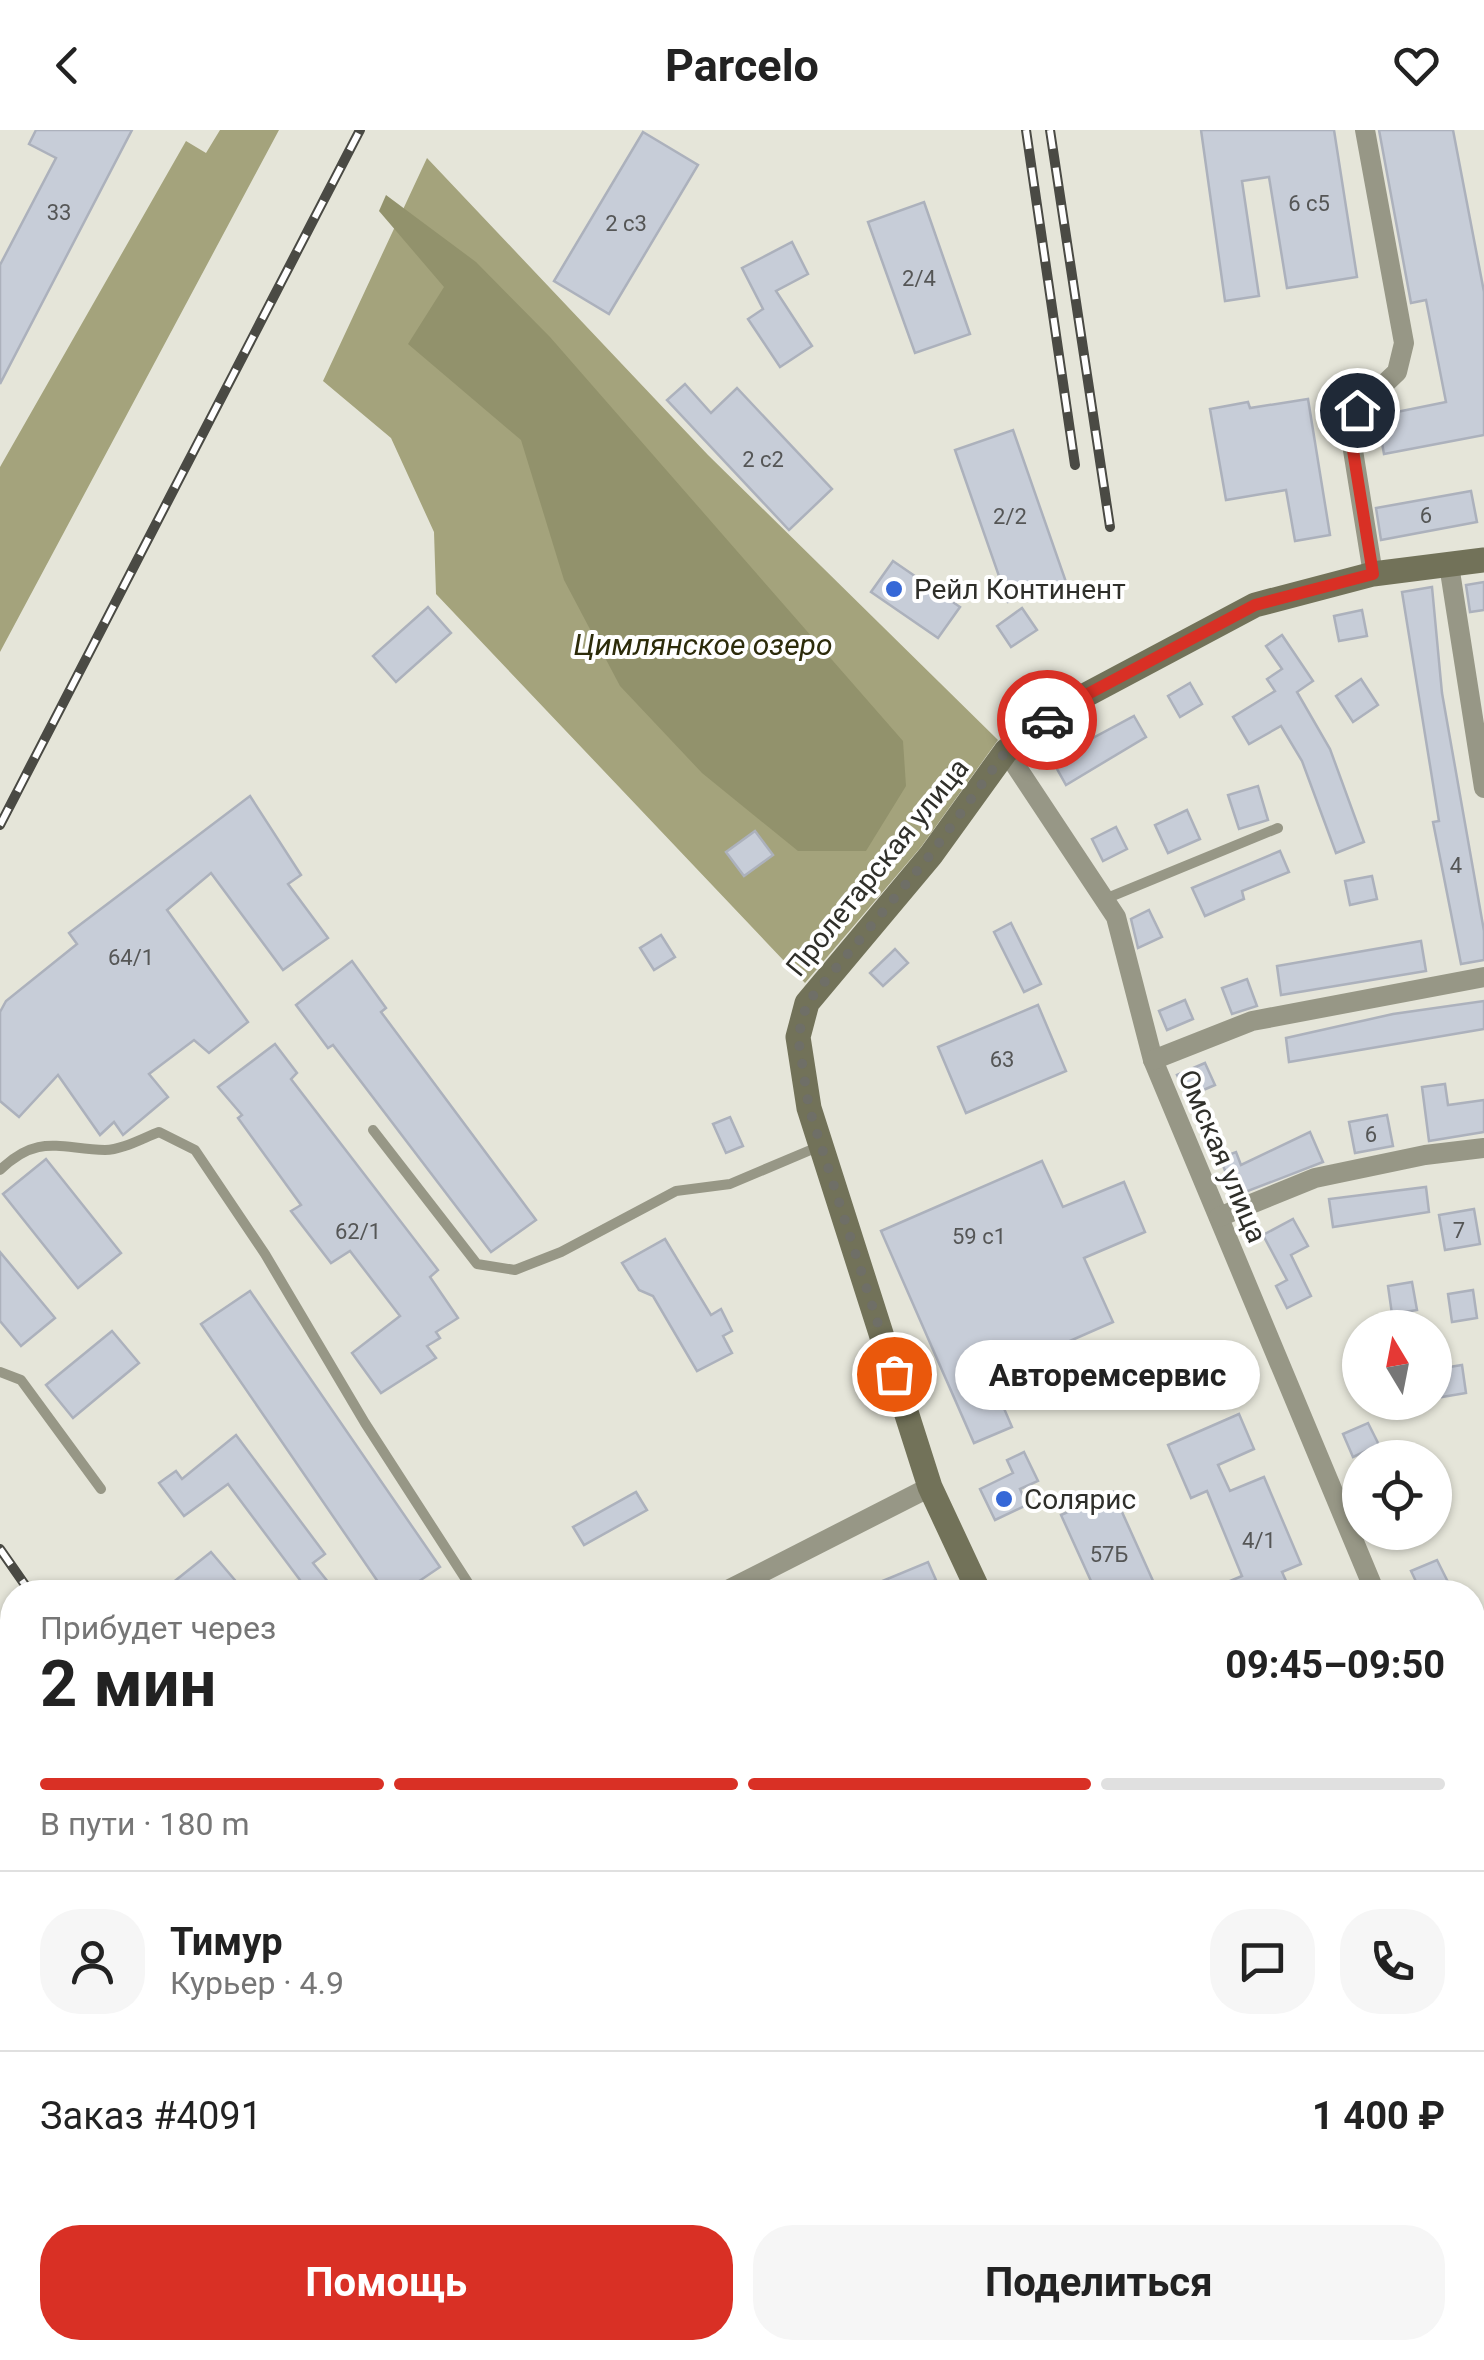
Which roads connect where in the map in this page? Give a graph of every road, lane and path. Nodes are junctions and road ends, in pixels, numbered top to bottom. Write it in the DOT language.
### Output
graph roads {
  1 [pos="1365,130"];
  2 [pos="1484,560"];
  3 [pos="1449,565"];
  4 [pos="1373,574"];
  5 [pos="1006,751"];
  6 [pos="1484,788"];
  7 [pos="1278,828"];
  8 [pos="1104,899"];
  9 [pos="1484,977"];
  10 [pos="1154,1060"];
  11 [pos="373,1130"];
  12 [pos="821,1146"];
  13 [pos="1484,1148"];
  14 [pos="0,1170"];
  15 [pos="1219,1217"];
  16 [pos="0,1372"];
  17 [pos="930,1487"];
  18 [pos="101,1490"];
  19 [pos="466,1580"];
  20 [pos="748,1580"];
  21 [pos="973,1580"];
  22 [pos="1369,1580"];
  1 -- 4 [label="street"];
  2 -- 3 [label="street, Пролетарская улица"];
  3 -- 4 [label="street, Пролетарская улица"];
  3 -- 6 [label="street"];
  4 -- 5 [label="street, Пролетарская улица"];
  5 -- 8 [label="street, Омская улица"];
  5 -- 12 [label="street, Пролетарская улица"];
  7 -- 8 [label="lane"];
  8 -- 10 [label="street, Омская улица"];
  9 -- 10 [label="street"];
  10 -- 15 [label="street, Омская улица"];
  11 -- 12 [label="lane"];
  12 -- 17 [label="street, Пролетарская улица"];
  13 -- 15 [label="street"];
  14 -- 19 [label="lane"];
  15 -- 22 [label="street, Омская улица"];
  16 -- 18 [label="lane"];
  17 -- 20 [label="street"];
  17 -- 21 [label="street, Пролетарская улица"];
}
